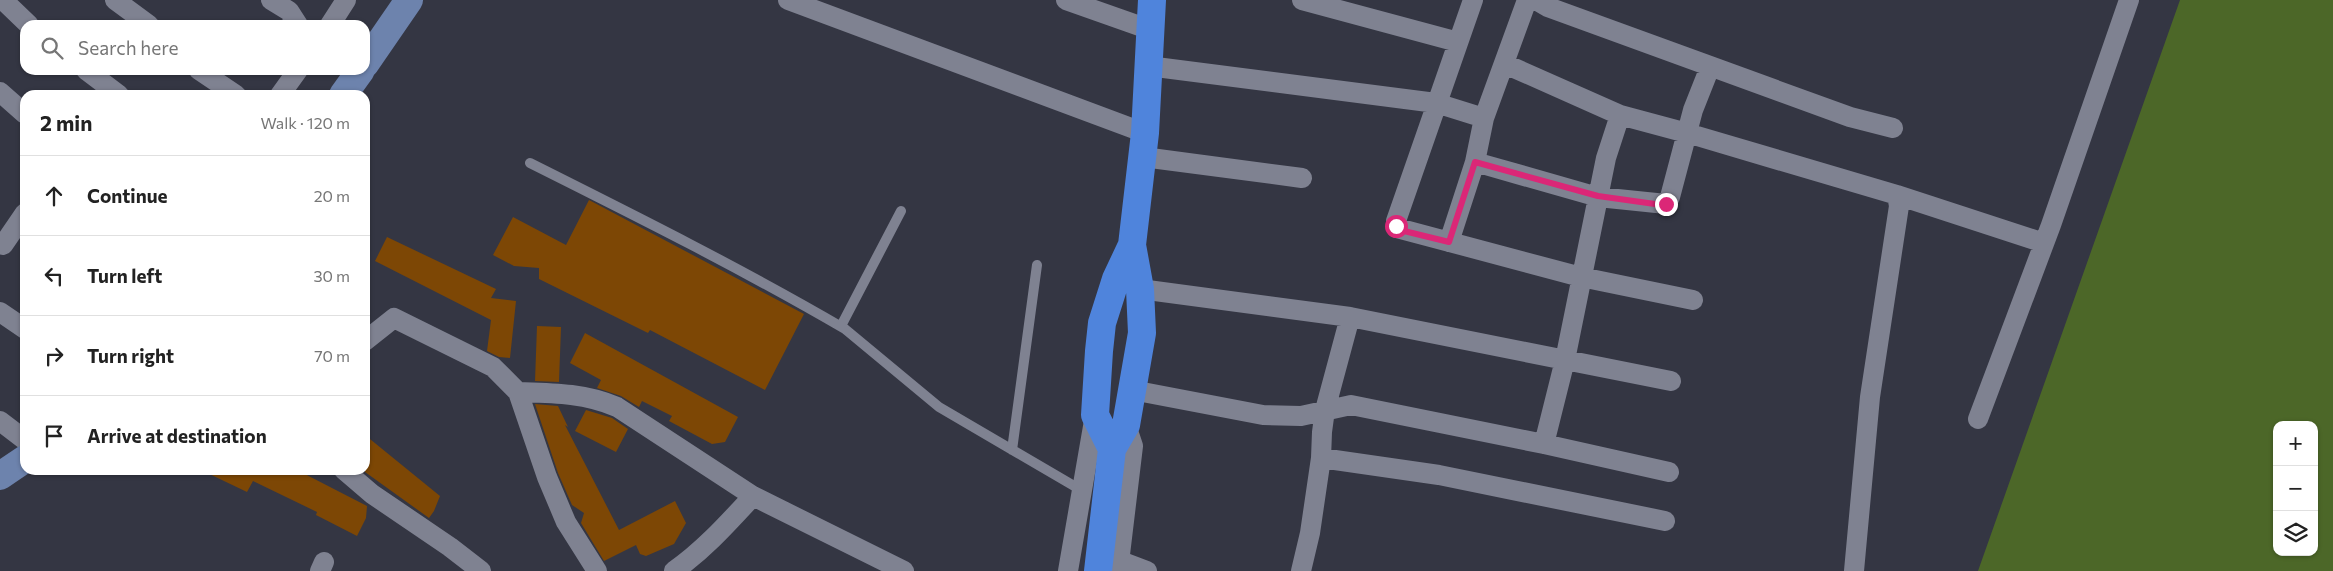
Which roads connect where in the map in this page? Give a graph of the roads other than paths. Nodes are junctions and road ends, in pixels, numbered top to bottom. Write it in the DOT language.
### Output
graph roads {
  1 [pos="3,0"];
  2 [pos="115,0"];
  3 [pos="271,0"];
  4 [pos="346,0"];
  5 [pos="409,0"];
  6 [pos="788,0"];
  7 [pos="1066,0"];
  8 [pos="1152,0"];
  9 [pos="1302,0"];
  10 [pos="1473,0"];
  11 [pos="1528,0"];
  12 [pos="1536,0"];
  13 [pos="2128,0"];
  14 [pos="811,4"];
  15 [pos="25,20"];
  16 [pos="141,20"];
  17 [pos="294,20"];
  18 [pos="333,20"];
  19 [pos="1151,30"];
  20 [pos="1458,42"];
  21 [pos="370,57"];
  22 [pos="1505,64"];
  23 [pos="1148,66"];
  24 [pos="1710,67"];
  25 [pos="92,75"];
  26 [pos="206,75"];
  27 [pos="294,75"];
  28 [pos="357,75"];
  29 [pos="112,90"];
  30 [pos="229,90"];
  31 [pos="284,90"];
  32 [pos="347,90"];
  33 [pos="0,92"];
  34 [pos="1436,104"];
  35 [pos="20,110"];
  36 [pos="1620,116"];
  37 [pos="1484,118"];
  38 [pos="1893,128"];
  39 [pos="1687,133"];
  40 [pos="1144,145"];
  41 [pos="530,162"];
  42 [pos="1475,162"];
  43 [pos="1302,178"];
  44 [pos="1897,195"];
  45 [pos="1598,196"];
  46 [pos="901,211"];
  47 [pos="20,220"];
  48 [pos="1449,242"];
  49 [pos="2044,244"];
  50 [pos="3,245"];
  51 [pos="1132,246"];
  52 [pos="1038,266"];
  53 [pos="1581,277"];
  54 [pos="1140,289"];
  55 [pos="1693,300"];
  56 [pos="0,312"];
  57 [pos="1350,317"];
  58 [pos="20,326"];
  59 [pos="841,326"];
  60 [pos="370,337"];
  61 [pos="1099,351"];
  62 [pos="1139,354"];
  63 [pos="1565,360"];
  64 [pos="1672,381"];
  65 [pos="1132,390"];
  66 [pos="518,392"];
  67 [pos="1325,410"];
  68 [pos="1094,416"];
  69 [pos="1978,419"];
  70 [pos="0,421"];
  71 [pos="1126,426"];
  72 [pos="20,436"];
  73 [pos="1544,444"];
  74 [pos="1112,449"];
  75 [pos="1012,450"];
  76 [pos="1321,458"];
  77 [pos="20,462"];
  78 [pos="1669,472"];
  79 [pos="350,475"];
  80 [pos="0,476"];
  81 [pos="1081,490"];
  82 [pos="753,496"];
  83 [pos="1665,521"];
  84 [pos="1111,567"];
  85 [pos="480,571"];
  86 [pos="597,571"];
  87 [pos="674,571"];
  88 [pos="904,571"];
  89 [pos="1068,571"];
  90 [pos="1147,571"];
  91 [pos="1301,571"];
  92 [pos="1854,571"];
  1 -- 15 [label="street"];
  2 -- 16 [label="street"];
  3 -- 17 [label="street"];
  4 -- 18 [label="street"];
  5 -- 21 [label="main road"];
  6 -- 14 [label="street"];
  7 -- 19 [label="street"];
  8 -- 19 [label="highway"];
  9 -- 20 [label="street"];
  10 -- 20 [label="street"];
  11 -- 22 [label="street"];
  12 -- 24 [label="street"];
  13 -- 49 [label="street"];
  14 -- 40 [label="street"];
  19 -- 23 [label="highway"];
  20 -- 34 [label="street"];
  22 -- 36 [label="street"];
  22 -- 37 [label="street"];
  23 -- 34 [label="street"];
  23 -- 40 [label="highway"];
  24 -- 38 [label="street"];
  24 -- 39 [label="street"];
  25 -- 29 [label="street"];
  26 -- 30 [label="street"];
  27 -- 31 [label="street"];
  28 -- 32 [label="main road"];
  33 -- 35 [label="street"];
  34 -- 37 [label="street"];
  34 -- 48 [label="street"];
  36 -- 39 [label="street"];
  36 -- 45 [label="street"];
  37 -- 42 [label="street"];
  39 -- 44 [label="street"];
  39 -- 45 [label="street"];
  40 -- 43 [label="street"];
  40 -- 51 [label="highway"];
  41 -- 59 [label="lane"];
  42 -- 45 [label="street"];
  42 -- 48 [label="street"];
  44 -- 49 [label="street"];
  44 -- 92 [label="street"];
  45 -- 53 [label="street"];
  46 -- 59 [label="lane"];
  47 -- 50 [label="street"];
  48 -- 53 [label="street"];
  49 -- 69 [label="street"];
  51 -- 54 [label="highway"];
  51 -- 61 [label="highway"];
  52 -- 75 [label="lane"];
  53 -- 55 [label="street"];
  53 -- 63 [label="street"];
  54 -- 57 [label="street"];
  54 -- 62 [label="highway"];
  56 -- 58 [label="street"];
  57 -- 63 [label="street"];
  57 -- 67 [label="street"];
  59 -- 75 [label="lane"];
  60 -- 66 [label="street"];
  61 -- 62 [label="highway"];
  61 -- 68 [label="highway"];
  62 -- 65 [label="highway"];
  63 -- 64 [label="street"];
  63 -- 73 [label="street"];
  65 -- 67 [label="street"];
  65 -- 71 [label="highway"];
  66 -- 82 [label="street"];
  66 -- 86 [label="street"];
  67 -- 73 [label="street"];
  67 -- 76 [label="street"];
  68 -- 74 [label="highway"];
  68 -- 81 [label="street"];
  70 -- 72 [label="street"];
  71 -- 74 [label="highway"];
  71 -- 84 [label="street"];
  73 -- 78 [label="street"];
  74 -- 84 [label="highway"];
  75 -- 81 [label="lane"];
  76 -- 83 [label="street"];
  76 -- 91 [label="street"];
  77 -- 80 [label="main road"];
  79 -- 85 [label="street"];
  81 -- 89 [label="street"];
  82 -- 87 [label="street"];
  82 -- 88 [label="street"];
  84 -- 90 [label="street"];
}
